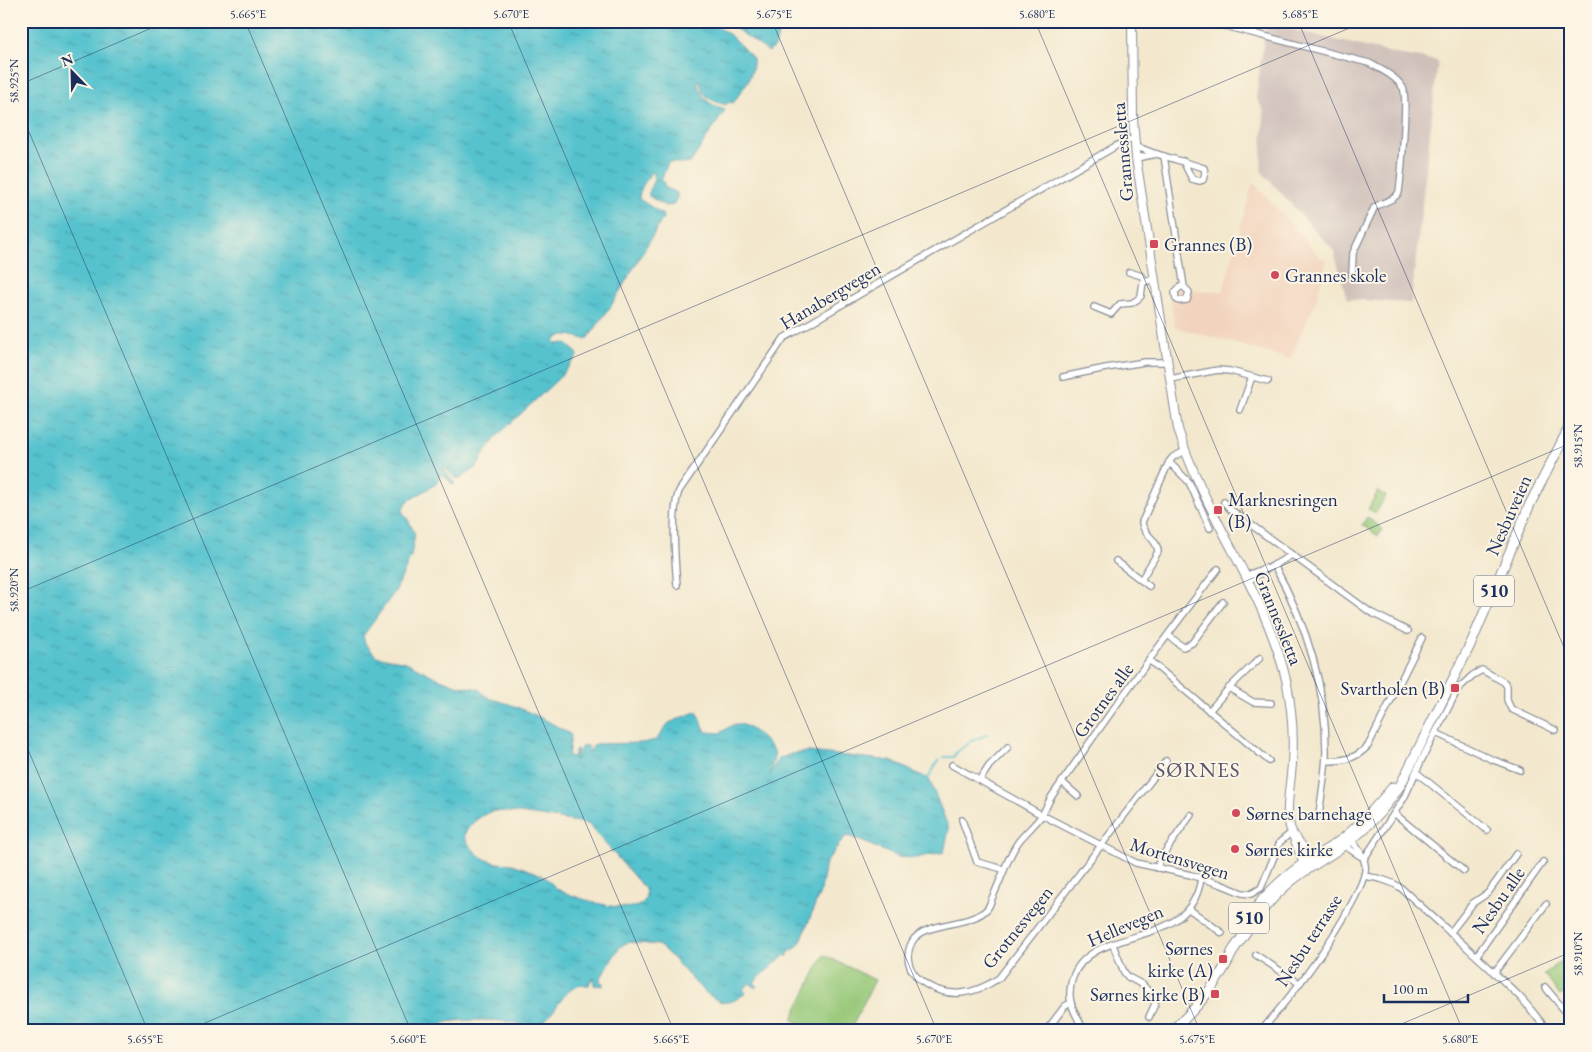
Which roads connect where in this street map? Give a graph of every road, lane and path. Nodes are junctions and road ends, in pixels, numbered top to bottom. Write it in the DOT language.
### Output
graph roads {
  1 [pos="1132,21"];
  2 [pos="1205,21"];
  3 [pos="1134,138"];
  4 [pos="1135,147"];
  5 [pos="1157,154"];
  6 [pos="1164,156"];
  7 [pos="1136,158"];
  8 [pos="1184,161"];
  9 [pos="1129,272"];
  10 [pos="1352,274"];
  11 [pos="1154,279"];
  12 [pos="1145,281"];
  13 [pos="1184,287"];
  14 [pos="1094,307"];
  15 [pos="1167,362"];
  16 [pos="1064,377"];
  17 [pos="1252,377"];
  18 [pos="1170,379"];
  19 [pos="1268,381"];
  20 [pos="1240,410"];
  21 [pos="1571,424"];
  22 [pos="1185,451"];
  23 [pos="1169,462"];
  24 [pos="1224,502"];
  25 [pos="1210,528"];
  26 [pos="1292,556"];
  27 [pos="1116,561"];
  28 [pos="1274,565"];
  29 [pos="1218,569"];
  30 [pos="1246,578"];
  31 [pos="1140,580"];
  32 [pos="677,585"];
  33 [pos="1149,586"];
  34 [pos="1223,602"];
  35 [pos="1408,631"];
  36 [pos="1168,634"];
  37 [pos="1422,638"];
  38 [pos="1260,658"];
  39 [pos="1150,661"];
  40 [pos="1229,688"];
  41 [pos="1271,704"];
  42 [pos="1209,711"];
  43 [pos="1555,730"];
  44 [pos="1436,733"];
  45 [pos="1008,747"];
  46 [pos="1166,761"];
  47 [pos="1269,761"];
  48 [pos="1326,761"];
  49 [pos="952,765"];
  50 [pos="1520,770"];
  51 [pos="1416,772"];
  52 [pos="980,780"];
  53 [pos="1062,782"];
  54 [pos="1078,796"];
  55 [pos="1394,813"];
  56 [pos="1191,814"];
  57 [pos="1042,815"];
  58 [pos="1319,816"];
  59 [pos="962,820"];
  60 [pos="1487,830"];
  61 [pos="1294,835"];
  62 [pos="1347,841"];
  63 [pos="1101,846"];
  64 [pos="1516,854"];
  65 [pos="1364,859"];
  66 [pos="1542,862"];
  67 [pos="1309,863"];
  68 [pos="1157,868"];
  69 [pos="1004,869"];
  70 [pos="1464,871"];
  71 [pos="1364,876"];
  72 [pos="1201,878"];
  73 [pos="1546,904"];
  74 [pos="1189,909"];
  75 [pos="1222,933"];
  76 [pos="1450,933"];
  77 [pos="1113,945"];
  78 [pos="1477,955"];
  79 [pos="1256,956"];
  80 [pos="1494,973"];
  81 [pos="1300,983"];
  82 [pos="1545,988"];
  83 [pos="1070,1003"];
  84 [pos="1149,1017"];
  85 [pos="1571,1018"];
  86 [pos="1046,1031"];
  87 [pos="1084,1031"];
  88 [pos="1171,1031"];
  89 [pos="1261,1031"];
  90 [pos="1548,1031"];
  1 -- 3 [label="main road, Grannessletta"];
  2 -- 10 [label="street"];
  3 -- 4 [label="main road, Grannessletta"];
  3 -- 32 [label="street, Hanabergvegen"];
  4 -- 5 [label="street"];
  4 -- 7 [label="main road, Grannessletta"];
  5 -- 6 [label="street"];
  5 -- 7 [label="street"];
  6 -- 8 [label="street"];
  6 -- 13 [label="street"];
  7 -- 11 [label="main road, Grannessletta"];
  9 -- 12 [label="street"];
  11 -- 12 [label="street"];
  11 -- 15 [label="main road, Grannessletta"];
  12 -- 14 [label="street"];
  15 -- 16 [label="street"];
  15 -- 18 [label="main road, Grannessletta"];
  17 -- 18 [label="street"];
  17 -- 19 [label="street"];
  17 -- 20 [label="street"];
  18 -- 22 [label="main road, Grannessletta"];
  21 -- 62 [label="main road, Nesbuveien / 510"];
  22 -- 23 [label="street"];
  22 -- 30 [label="main road, Grannessletta"];
  23 -- 25 [label="street"];
  23 -- 31 [label="street"];
  24 -- 26 [label="street"];
  26 -- 28 [label="street"];
  26 -- 35 [label="street"];
  27 -- 31 [label="street"];
  28 -- 30 [label="street"];
  28 -- 48 [label="street"];
  29 -- 36 [label="street, Grotnes alle"];
  30 -- 61 [label="main road, Grannessletta"];
  31 -- 33 [label="street"];
  34 -- 36 [label="street"];
  36 -- 39 [label="street, Grotnes alle"];
  37 -- 48 [label="street"];
  38 -- 40 [label="street"];
  39 -- 42 [label="street"];
  39 -- 53 [label="street, Grotnes alle"];
  40 -- 41 [label="street"];
  40 -- 42 [label="street"];
  42 -- 47 [label="street"];
  43 -- 44 [label="street"];
  44 -- 50 [label="street"];
  44 -- 51 [label="street"];
  45 -- 52 [label="street"];
  46 -- 63 [label="street, Grotnesvegen"];
  48 -- 58 [label="street"];
  49 -- 52 [label="street, Mortensvegen"];
  51 -- 55 [label="street"];
  51 -- 60 [label="street"];
  52 -- 57 [label="street, Mortensvegen"];
  53 -- 54 [label="street"];
  53 -- 57 [label="street, Grotnes alle"];
  55 -- 65 [label="street"];
  55 -- 70 [label="street"];
  56 -- 68 [label="street"];
  57 -- 63 [label="street, Mortensvegen"];
  57 -- 69 [label="street, Grotnesvegen"];
  59 -- 69 [label="street"];
  61 -- 67 [label="main road, Grannessletta"];
  61 -- 72 [label="street, Mortensvegen"];
  62 -- 65 [label="street"];
  62 -- 67 [label="main road, 510"];
  63 -- 68 [label="street, Mortensvegen"];
  63 -- 69 [label="street, Grotnesvegen"];
  64 -- 76 [label="street, Nesbu alle"];
  65 -- 71 [label="street, Nesbu terrasse"];
  66 -- 78 [label="street, Nesbu alle"];
  67 -- 88 [label="main road, 510"];
  68 -- 72 [label="street, Mortensvegen"];
  71 -- 76 [label="street, Nesbu alle"];
  71 -- 81 [label="street, Nesbu terrasse"];
  72 -- 74 [label="street, Hellevegen"];
  73 -- 80 [label="street, Nesbu alle"];
  74 -- 75 [label="street"];
  74 -- 77 [label="street, Hellevegen"];
  76 -- 78 [label="street, Nesbu alle"];
  77 -- 83 [label="street, Hellevegen"];
  77 -- 84 [label="street"];
  78 -- 80 [label="street, Nesbu alle"];
  79 -- 81 [label="street"];
  80 -- 90 [label="street, Nesbu alle"];
  81 -- 89 [label="street, Nesbu terrasse"];
  82 -- 85 [label="street"];
  83 -- 86 [label="street"];
  83 -- 87 [label="street"];
}
